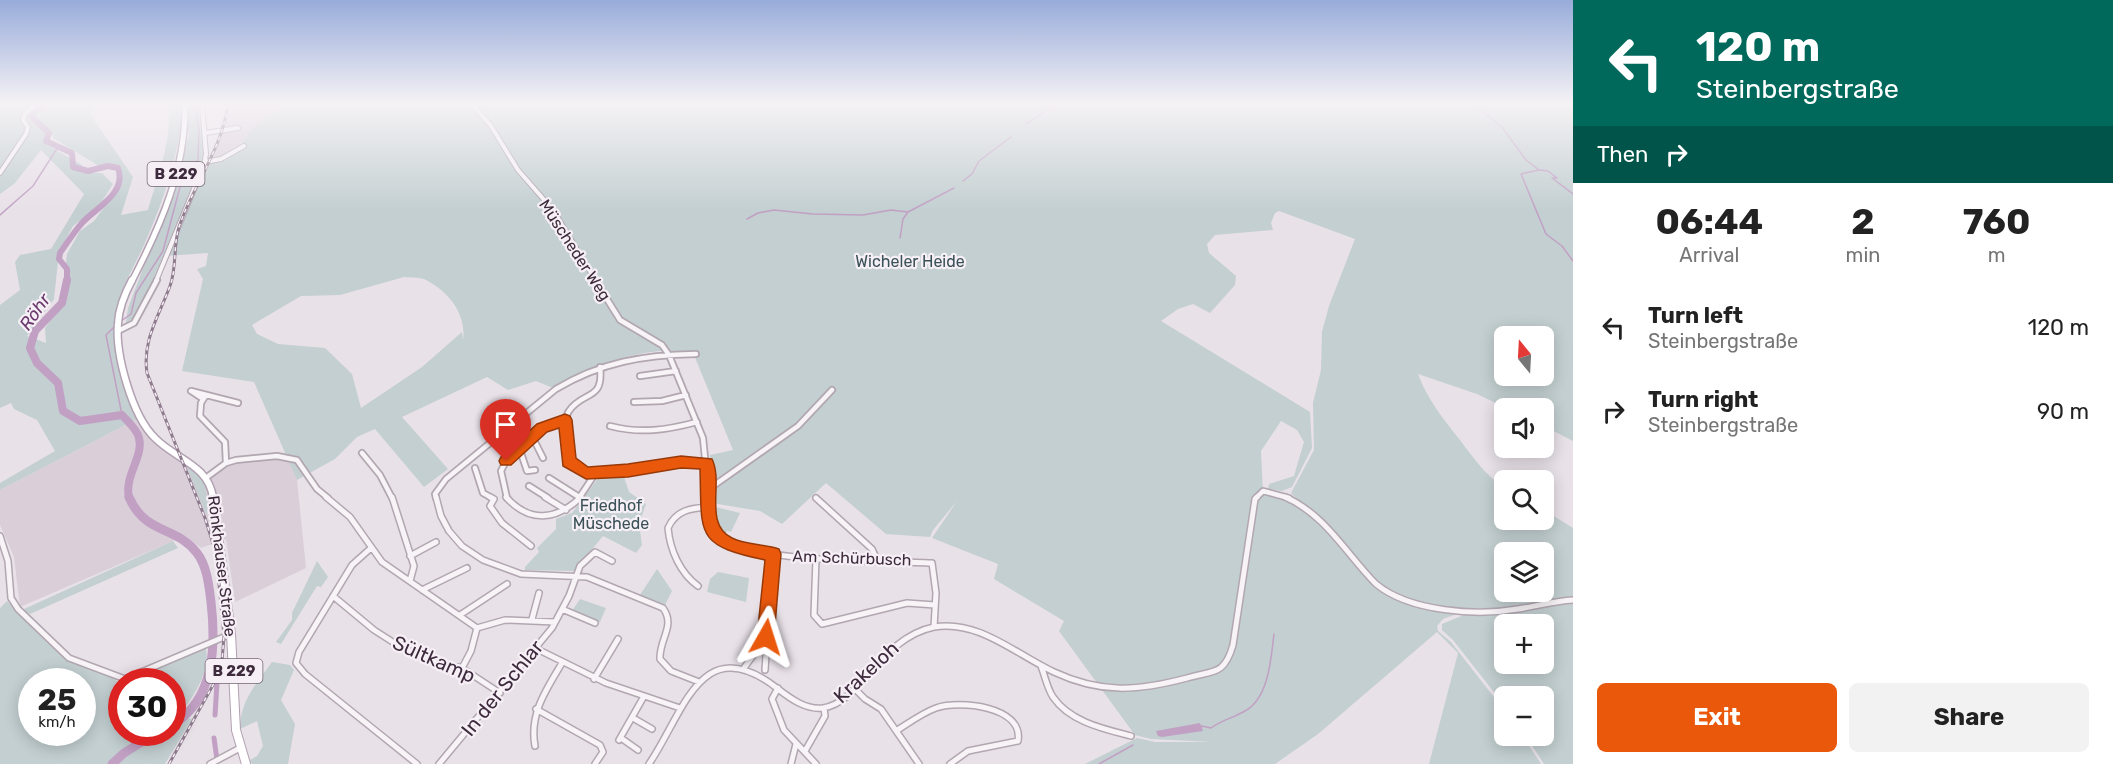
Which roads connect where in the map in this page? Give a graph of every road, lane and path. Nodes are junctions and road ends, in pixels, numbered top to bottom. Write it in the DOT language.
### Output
graph roads {
  1 [pos="22,140"];
  2 [pos="183,140"];
  3 [pos="205,140"];
  4 [pos="499,140"];
  5 [pos="244,146"];
  6 [pos="205,162"];
  7 [pos="0,173"];
  8 [pos="118,330"];
  9 [pos="696,354"];
  10 [pos="669,355"];
  11 [pos="600,368"];
  12 [pos="676,371"];
  13 [pos="640,376"];
  14 [pos="832,390"];
  15 [pos="686,395"];
  16 [pos="634,402"];
  17 [pos="237,403"];
  18 [pos="565,420"];
  19 [pos="698,422"];
  20 [pos="610,426"];
  21 [pos="533,438"];
  22 [pos="520,450"];
  23 [pos="362,453"];
  24 [pos="543,458"];
  25 [pos="226,463"];
  26 [pos="707,463"];
  27 [pos="475,468"];
  28 [pos="535,470"];
  29 [pos="595,474"];
  30 [pos="207,477"];
  31 [pos="549,478"];
  32 [pos="529,486"];
  33 [pos="709,489"];
  34 [pos="505,494"];
  35 [pos="579,497"];
  36 [pos="816,498"];
  37 [pos="494,499"];
  38 [pos="709,507"];
  39 [pos="566,510"];
  40 [pos="0,536"];
  41 [pos="436,542"];
  42 [pos="531,546"];
  43 [pos="371,548"];
  44 [pos="773,554"];
  45 [pos="410,556"];
  46 [pos="816,559"];
  47 [pos="877,560"];
  48 [pos="612,561"];
  49 [pos="467,568"];
  50 [pos="575,577"];
  51 [pos="410,581"];
  52 [pos="507,584"];
  53 [pos="698,586"];
  54 [pos="422,590"];
  55 [pos="539,592"];
  56 [pos="333,596"];
  57 [pos="1573,600"];
  58 [pos="934,605"];
  59 [pos="562,609"];
  60 [pos="460,615"];
  61 [pos="532,619"];
  62 [pos="555,621"];
  63 [pos="595,623"];
  64 [pos="934,627"];
  65 [pos="477,628"];
  66 [pos="231,634"];
  67 [pos="766,637"];
  68 [pos="618,639"];
  69 [pos="536,648"];
  70 [pos="562,663"];
  71 [pos="1041,666"];
  72 [pos="462,668"];
  73 [pos="744,668"];
  74 [pos="765,670"];
  75 [pos="594,679"];
  76 [pos="699,682"];
  77 [pos="778,688"];
  78 [pos="854,688"];
  79 [pos="500,693"];
  80 [pos="644,698"];
  81 [pos="680,708"];
  82 [pos="824,708"];
  83 [pos="536,709"];
  84 [pos="633,718"];
  85 [pos="652,729"];
  86 [pos="896,731"];
  87 [pos="1131,736"];
  88 [pos="796,744"];
  89 [pos="535,746"];
  90 [pos="240,748"];
  91 [pos="638,750"];
  92 [pos="805,751"];
  93 [pos="210,764"];
  94 [pos="246,764"];
  95 [pos="417,764"];
  96 [pos="439,764"];
  97 [pos="596,764"];
  98 [pos="649,764"];
  99 [pos="790,764"];
  100 [pos="816,764"];
  101 [pos="919,764"];
  102 [pos="950,764"];
  1 -- 7 [label="street"];
  2 -- 8 [label="main road, B 229"];
  3 -- 6 [label="street"];
  4 -- 10 [label="street, Müscheder Weg"];
  5 -- 6 [label="street"];
  6 -- 8 [label="street"];
  8 -- 30 [label="main road, Rönkhauser Straße / B 229"];
  9 -- 10 [label="street"];
  10 -- 11 [label="street"];
  10 -- 12 [label="street"];
  11 -- 18 [label="street"];
  11 -- 50 [label="street"];
  12 -- 13 [label="street"];
  12 -- 15 [label="street"];
  14 -- 33 [label="street"];
  15 -- 16 [label="street"];
  15 -- 19 [label="street"];
  17 -- 25 [label="street"];
  18 -- 21 [label="street"];
  18 -- 29 [label="street"];
  19 -- 20 [label="street"];
  19 -- 26 [label="street"];
  21 -- 22 [label="street"];
  21 -- 24 [label="street"];
  22 -- 28 [label="street"];
  22 -- 34 [label="street"];
  23 -- 45 [label="street"];
  25 -- 30 [label="street"];
  25 -- 43 [label="street"];
  26 -- 29 [label="street"];
  26 -- 33 [label="street"];
  27 -- 37 [label="street"];
  29 -- 35 [label="street"];
  30 -- 66 [label="main road, Rönkhauser Straße / B 229"];
  31 -- 35 [label="street"];
  32 -- 39 [label="street"];
  33 -- 38 [label="street"];
  34 -- 37 [label="street"];
  34 -- 39 [label="street"];
  35 -- 39 [label="street"];
  36 -- 47 [label="street"];
  37 -- 42 [label="street"];
  38 -- 44 [label="street, Am Schürbusch"];
  38 -- 53 [label="street"];
  40 -- 66 [label="street"];
  41 -- 45 [label="street"];
  43 -- 51 [label="street"];
  43 -- 56 [label="street"];
  44 -- 46 [label="street, Am Schürbusch"];
  44 -- 67 [label="street"];
  45 -- 51 [label="street"];
  46 -- 47 [label="street, Am Schürbusch"];
  46 -- 58 [label="street"];
  47 -- 58 [label="street, Am Schürbusch"];
  48 -- 50 [label="street, In der Schlar"];
  49 -- 54 [label="street"];
  50 -- 59 [label="street, In der Schlar"];
  50 -- 76 [label="street"];
  51 -- 54 [label="street"];
  52 -- 60 [label="street"];
  54 -- 60 [label="street"];
  55 -- 61 [label="street"];
  56 -- 72 [label="street, Sültkamp"];
  56 -- 95 [label="street"];
  57 -- 71 [label="street, Krakeloh"];
  58 -- 64 [label="street"];
  59 -- 62 [label="street, In der Schlar"];
  59 -- 63 [label="street"];
  60 -- 65 [label="street"];
  61 -- 62 [label="street"];
  61 -- 65 [label="street"];
  62 -- 69 [label="street, In der Schlar"];
  64 -- 71 [label="street, Krakeloh"];
  64 -- 78 [label="street, Krakeloh"];
  65 -- 72 [label="street"];
  66 -- 90 [label="main road, Rönkhauser Straße / B 229"];
  67 -- 73 [label="street"];
  67 -- 74 [label="street"];
  68 -- 75 [label="street"];
  69 -- 70 [label="street"];
  69 -- 79 [label="street, In der Schlar"];
  70 -- 75 [label="street"];
  70 -- 83 [label="street"];
  71 -- 87 [label="street"];
  72 -- 79 [label="street, Sültkamp"];
  73 -- 76 [label="street"];
  73 -- 77 [label="street, Krakeloh"];
  75 -- 80 [label="street"];
  76 -- 81 [label="street"];
  77 -- 82 [label="street, Krakeloh"];
  77 -- 88 [label="street"];
  78 -- 82 [label="street, Krakeloh"];
  78 -- 86 [label="street"];
  79 -- 96 [label="street, In der Schlar"];
  80 -- 81 [label="street"];
  80 -- 84 [label="street"];
  81 -- 98 [label="street"];
  82 -- 92 [label="street, Krakeloh"];
  83 -- 89 [label="street"];
  83 -- 97 [label="street"];
  84 -- 85 [label="street"];
  84 -- 91 [label="street"];
  86 -- 101 [label="street"];
  86 -- 102 [label="street"];
  88 -- 92 [label="street"];
  88 -- 99 [label="street"];
  90 -- 93 [label="street"];
  90 -- 94 [label="main road, Rönkhauser Straße / B 229"];
  92 -- 100 [label="street"];
}
